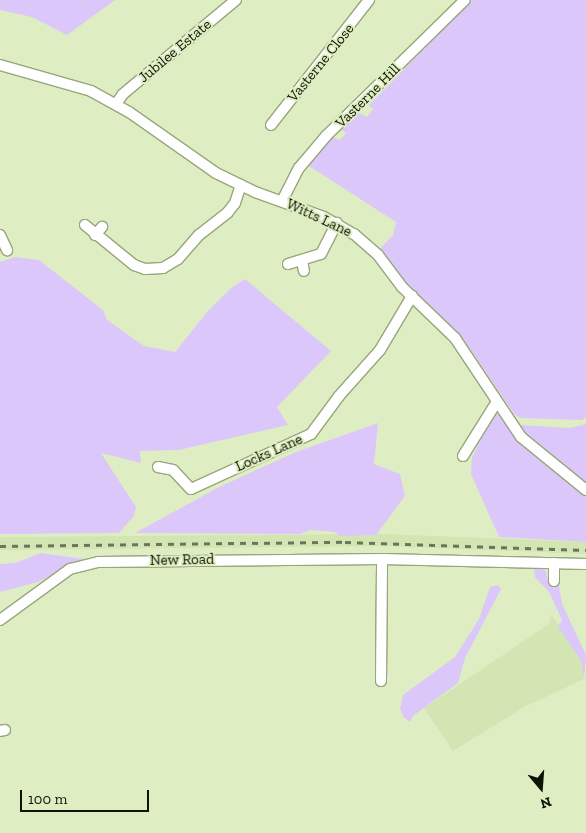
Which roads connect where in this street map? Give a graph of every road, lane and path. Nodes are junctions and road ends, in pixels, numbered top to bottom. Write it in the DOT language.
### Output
graph roads {
  1 [pos="236,0"];
  2 [pos="369,0"];
  3 [pos="465,0"];
  4 [pos="0,65"];
  5 [pos="116,104"];
  6 [pos="271,125"];
  7 [pos="241,185"];
  8 [pos="282,201"];
  9 [pos="337,223"];
  10 [pos="85,225"];
  11 [pos="0,235"];
  12 [pos="7,250"];
  13 [pos="288,264"];
  14 [pos="412,296"];
  15 [pos="496,402"];
  16 [pos="463,456"];
  17 [pos="158,467"];
  18 [pos="586,490"];
  19 [pos="382,559"];
  20 [pos="554,563"];
  21 [pos="586,564"];
  22 [pos="554,581"];
  23 [pos="0,620"];
  24 [pos="381,681"];
  1 -- 5 [label="street, Jubilee Estate"];
  2 -- 6 [label="street, Vasterne Close"];
  3 -- 8 [label="street, Vasterne Hill"];
  4 -- 5 [label="street, Witts Lane"];
  5 -- 7 [label="street, Witts Lane"];
  7 -- 8 [label="street, Witts Lane"];
  7 -- 10 [label="street"];
  8 -- 9 [label="street, Witts Lane"];
  9 -- 13 [label="street"];
  9 -- 14 [label="street, Witts Lane"];
  11 -- 12 [label="street"];
  14 -- 15 [label="street, Witts Lane"];
  14 -- 17 [label="street, Locks Lane"];
  15 -- 16 [label="street"];
  15 -- 18 [label="street, Witts Lane"];
  19 -- 20 [label="street, New Road"];
  19 -- 23 [label="street, New Road"];
  19 -- 24 [label="street"];
  20 -- 21 [label="street, New Road"];
  20 -- 22 [label="street"];
}
